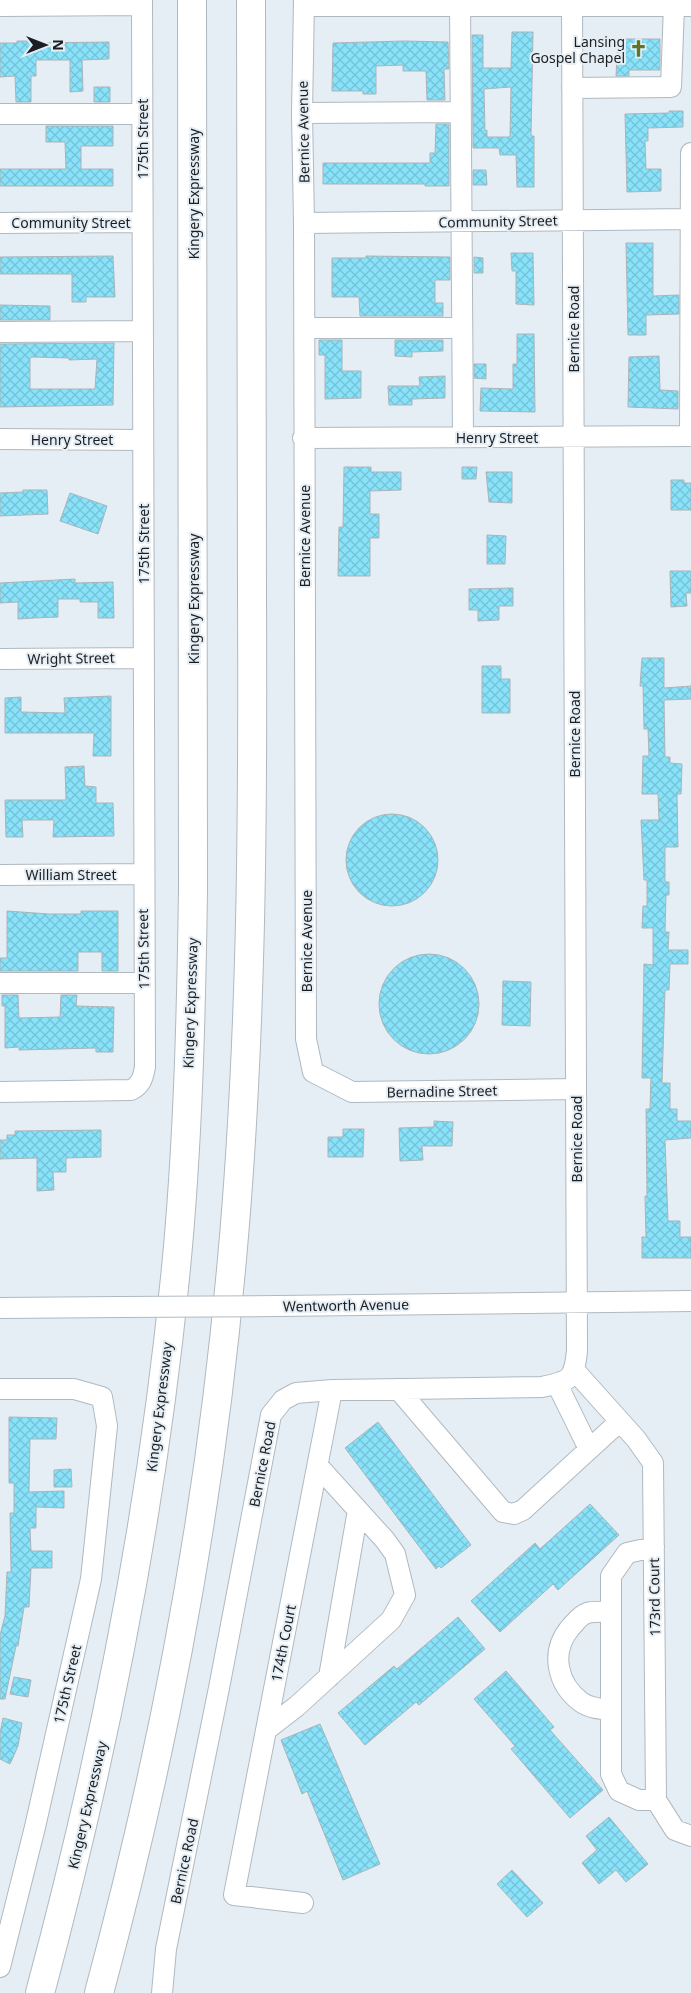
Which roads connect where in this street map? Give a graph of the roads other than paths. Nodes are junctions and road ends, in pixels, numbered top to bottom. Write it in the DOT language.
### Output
graph roads {
  1 [pos="192,0"];
  2 [pos="251,0"];
  3 [pos="142,3"];
  4 [pos="304,3"];
  5 [pos="460,3"];
  6 [pos="572,3"];
  7 [pos="683,5"];
  8 [pos="0,6"];
  9 [pos="572,88"];
  10 [pos="460,112"];
  11 [pos="0,114"];
  12 [pos="142,114"];
  13 [pos="302,114"];
  14 [pos="691,153"];
  15 [pos="690,219"];
  16 [pos="573,220"];
  17 [pos="461,221"];
  18 [pos="142,222"];
  19 [pos="0,223"];
  20 [pos="304,223"];
  21 [pos="304,328"];
  22 [pos="462,328"];
  23 [pos="143,331"];
  24 [pos="690,331"];
  25 [pos="0,332"];
  26 [pos="690,436"];
  27 [pos="463,437"];
  28 [pos="573,437"];
  29 [pos="304,438"];
  30 [pos="0,439"];
  31 [pos="143,440"];
  32 [pos="143,658"];
  33 [pos="0,659"];
  34 [pos="143,874"];
  35 [pos="0,875"];
  36 [pos="0,983"];
  37 [pos="144,983"];
  38 [pos="313,1072"];
  39 [pos="576,1089"];
  40 [pos="0,1092"];
  41 [pos="691,1301"];
  42 [pos="576,1302"];
  43 [pos="0,1308"];
  44 [pos="575,1371"];
  45 [pos="557,1384"];
  46 [pos="0,1389"];
  47 [pos="398,1389"];
  48 [pos="332,1390"];
  49 [pos="619,1422"];
  50 [pos="589,1450"];
  51 [pos="318,1466"];
  52 [pos="358,1510"];
  53 [pos="654,1547"];
  54 [pos="610,1612"];
  55 [pos="329,1677"];
  56 [pos="611,1710"];
  57 [pos="266,1730"];
  58 [pos="656,1800"];
  59 [pos="691,1836"];
  60 [pos="303,1903"];
  61 [pos="0,1967"];
  62 [pos="40,1993"];
  63 [pos="99,1993"];
  64 [pos="162,1993"];
  1 -- 62 [label="highway, Kingery Expressway"];
  2 -- 63 [label="highway"];
  3 -- 8 [label="street"];
  3 -- 12 [label="street, 175th Street"];
  4 -- 5 [label="street"];
  4 -- 13 [label="street, Bernice Avenue"];
  5 -- 6 [label="street"];
  5 -- 10 [label="street"];
  6 -- 7 [label="street"];
  6 -- 9 [label="street, Bernice Road"];
  7 -- 9 [label="street"];
  9 -- 16 [label="street, Bernice Road"];
  10 -- 13 [label="street"];
  10 -- 17 [label="street"];
  11 -- 12 [label="street"];
  12 -- 18 [label="street, 175th Street"];
  13 -- 20 [label="street, Bernice Avenue"];
  14 -- 15 [label="street"];
  15 -- 16 [label="street, Community Street"];
  15 -- 24 [label="street"];
  16 -- 17 [label="street, Community Street"];
  16 -- 28 [label="street, Bernice Road"];
  17 -- 20 [label="street, Community Street"];
  17 -- 22 [label="street"];
  18 -- 19 [label="street, Community Street"];
  18 -- 23 [label="street, 175th Street"];
  20 -- 21 [label="street, Bernice Avenue"];
  21 -- 22 [label="street"];
  21 -- 29 [label="street, Bernice Avenue"];
  22 -- 27 [label="street"];
  23 -- 25 [label="street"];
  23 -- 31 [label="street, 175th Street"];
  24 -- 26 [label="street"];
  26 -- 28 [label="street, Henry Street"];
  27 -- 28 [label="street, Henry Street"];
  27 -- 29 [label="street, Henry Street"];
  28 -- 39 [label="street, Bernice Road"];
  29 -- 38 [label="street, Bernice Avenue"];
  30 -- 31 [label="street, Henry Street"];
  31 -- 32 [label="street, 175th Street"];
  32 -- 33 [label="street, Wright Street"];
  32 -- 34 [label="street, 175th Street"];
  34 -- 35 [label="street, William Street"];
  34 -- 37 [label="street, 175th Street"];
  36 -- 37 [label="street"];
  37 -- 40 [label="street, 175th Street"];
  38 -- 39 [label="street, Bernadine Street"];
  39 -- 42 [label="street, Bernice Road"];
  41 -- 42 [label="street, Wentworth Avenue"];
  42 -- 43 [label="street, Wentworth Avenue, bridge"];
  42 -- 44 [label="street, Bernice Road"];
  44 -- 45 [label="street, Bernice Road"];
  44 -- 49 [label="street, 173rd Court"];
  45 -- 47 [label="street, Bernice Road"];
  45 -- 50 [label="street"];
  46 -- 61 [label="street, 175th Street"];
  47 -- 48 [label="street, Bernice Road"];
  47 -- 50 [label="street"];
  48 -- 51 [label="street, 174th Court"];
  48 -- 64 [label="street, Bernice Road"];
  49 -- 50 [label="street"];
  49 -- 53 [label="street, 173rd Court"];
  51 -- 52 [label="street"];
  51 -- 57 [label="street, 174th Court"];
  52 -- 55 [label="street"];
  52 -- 55 [label="street"];
  53 -- 54 [label="street"];
  53 -- 58 [label="street, 173rd Court"];
  54 -- 56 [label="street"];
  54 -- 56 [label="street"];
  55 -- 57 [label="street"];
  56 -- 58 [label="street"];
  57 -- 60 [label="street, 174th Court"];
  58 -- 59 [label="street"];
}
